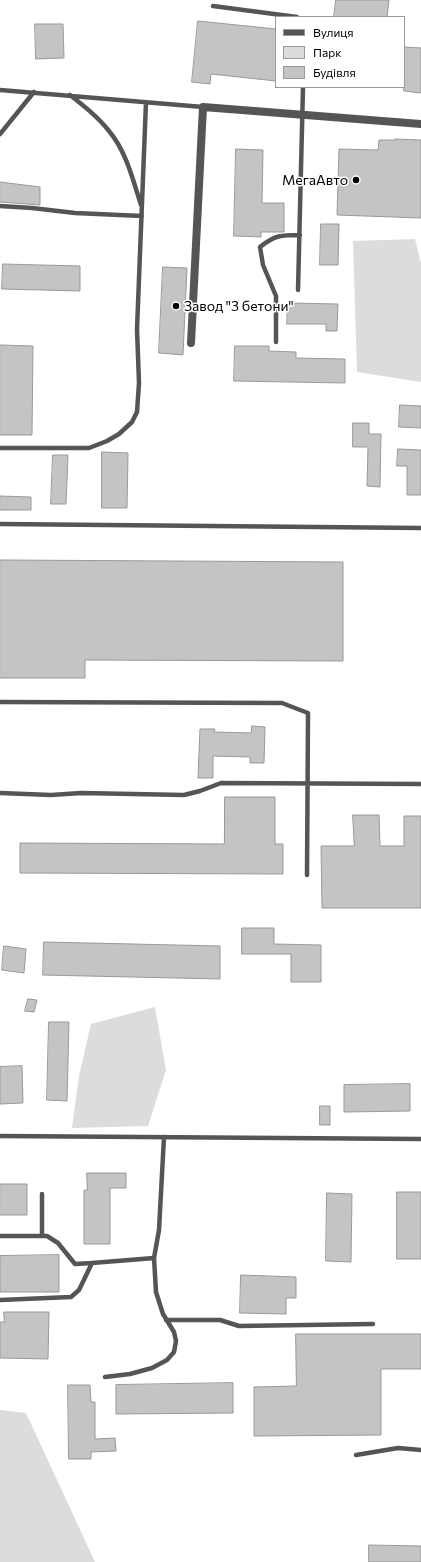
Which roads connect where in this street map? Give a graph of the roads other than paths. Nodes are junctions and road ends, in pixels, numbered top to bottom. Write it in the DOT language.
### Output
graph roads {
  1 [pos="213,6"];
  2 [pos="289,16"];
  3 [pos="303,88"];
  4 [pos="0,90"];
  5 [pos="34,92"];
  6 [pos="70,95"];
  7 [pos="146,102"];
  8 [pos="203,107"];
  9 [pos="302,115"];
  10 [pos="421,124"];
  11 [pos="0,134"];
  12 [pos="0,206"];
  13 [pos="142,209"];
  14 [pos="142,216"];
  15 [pos="300,235"];
  16 [pos="298,290"];
  17 [pos="276,342"];
  18 [pos="192,343"];
  19 [pos="0,448"];
  20 [pos="0,524"];
  21 [pos="421,528"];
  22 [pos="0,702"];
  23 [pos="307,784"];
  24 [pos="421,784"];
  25 [pos="0,793"];
  26 [pos="307,875"];
  27 [pos="0,1136"];
  28 [pos="164,1137"];
  29 [pos="421,1139"];
  30 [pos="42,1194"];
  31 [pos="42,1235"];
  32 [pos="0,1236"];
  33 [pos="154,1258"];
  34 [pos="92,1263"];
  35 [pos="0,1300"];
  36 [pos="166,1320"];
  37 [pos="373,1324"];
  38 [pos="105,1377"];
  39 [pos="421,1450"];
  40 [pos="356,1455"];
  1 -- 2 [label="lane"];
  3 -- 9 [label="lane"];
  4 -- 5 [label="lane"];
  5 -- 6 [label="lane"];
  5 -- 11 [label="lane"];
  6 -- 7 [label="lane"];
  6 -- 13 [label="lane"];
  7 -- 8 [label="lane"];
  7 -- 13 [label="lane"];
  8 -- 9 [label="street"];
  8 -- 18 [label="street"];
  9 -- 10 [label="street"];
  9 -- 15 [label="lane"];
  12 -- 14 [label="lane"];
  13 -- 14 [label="lane"];
  14 -- 19 [label="lane"];
  15 -- 16 [label="lane"];
  15 -- 17 [label="lane"];
  20 -- 21 [label="lane"];
  22 -- 23 [label="lane"];
  23 -- 24 [label="lane"];
  23 -- 25 [label="lane"];
  23 -- 26 [label="lane"];
  27 -- 28 [label="lane"];
  28 -- 29 [label="lane"];
  28 -- 33 [label="lane"];
  30 -- 31 [label="lane"];
  31 -- 32 [label="lane"];
  31 -- 34 [label="lane"];
  33 -- 34 [label="lane"];
  33 -- 36 [label="lane"];
  34 -- 35 [label="lane"];
  36 -- 37 [label="lane"];
  36 -- 38 [label="lane"];
  39 -- 40 [label="lane"];
}
